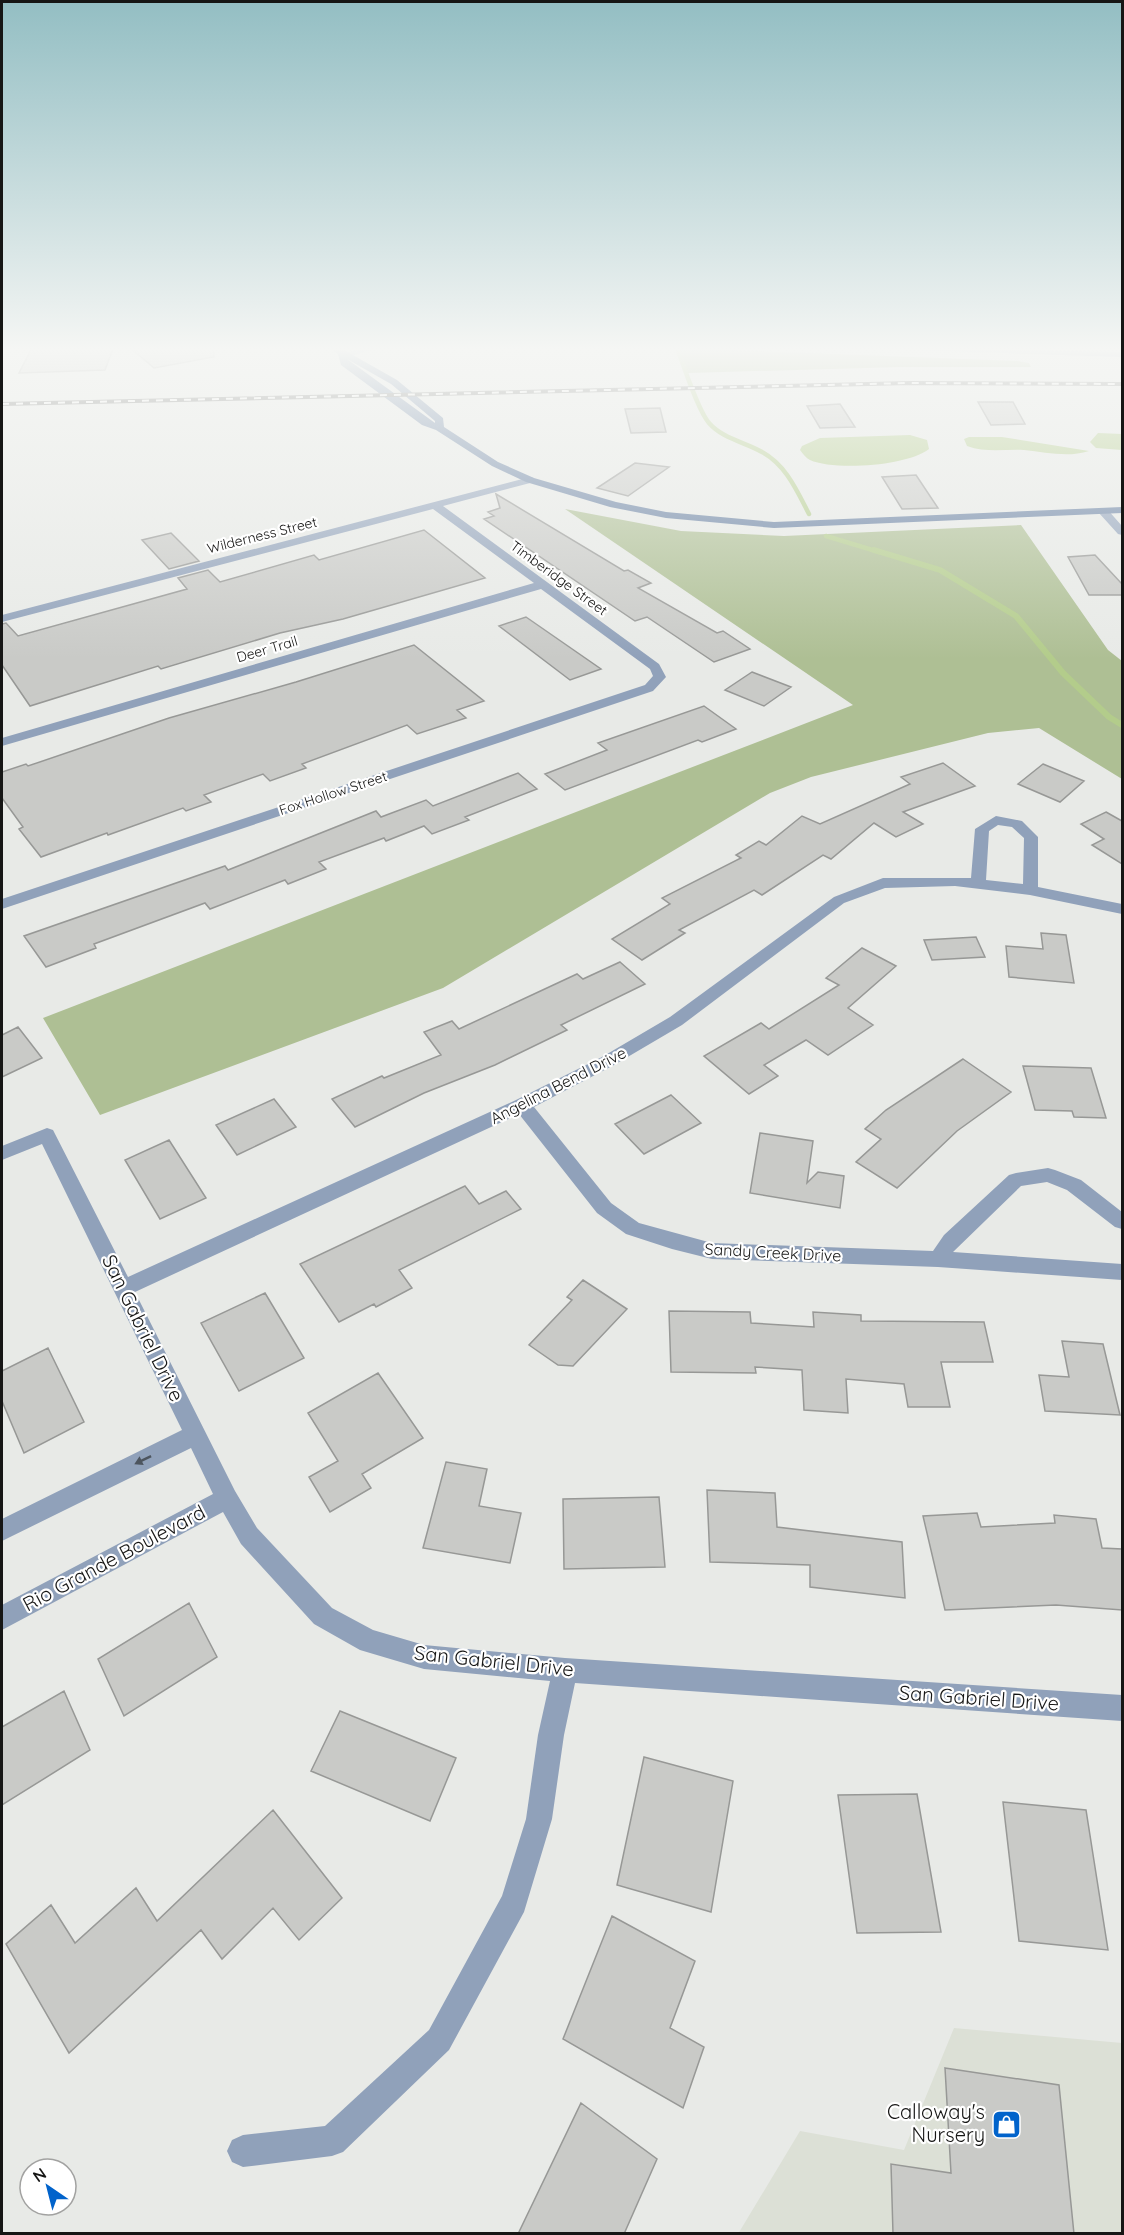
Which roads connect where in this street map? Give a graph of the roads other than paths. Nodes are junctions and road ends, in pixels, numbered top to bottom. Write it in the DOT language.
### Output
graph roads {
  1 [pos="474,450"];
  2 [pos="530,480"];
  3 [pos="436,506"];
  4 [pos="1122,510"];
  5 [pos="1103,511"];
  6 [pos="1122,532"];
  7 [pos="541,585"];
  8 [pos="2,618"];
  9 [pos="660,676"];
  10 [pos="2,742"];
  11 [pos="978,883"];
  12 [pos="1030,890"];
  13 [pos="2,904"];
  14 [pos="1122,909"];
  15 [pos="522,1105"];
  16 [pos="2,1153"];
  17 [pos="1122,1222"];
  18 [pos="938,1259"];
  19 [pos="1122,1272"];
  20 [pos="123,1288"];
  21 [pos="196,1434"];
  22 [pos="227,1498"];
  23 [pos="2,1530"];
  24 [pos="2,1618"];
  25 [pos="565,1670"];
  26 [pos="1122,1708"];
  27 [pos="243,2151"];
  1 -- 2 [label="main road"];
  2 -- 3 [label="street, Wilderness Street"];
  2 -- 5 [label="main road"];
  3 -- 7 [label="street, Timberidge Street"];
  3 -- 8 [label="street, Wilderness Street"];
  4 -- 5 [label="main road"];
  5 -- 6 [label="street"];
  7 -- 9 [label="street, Timberidge Street"];
  7 -- 10 [label="street, Deer Trail"];
  9 -- 13 [label="street, Fox Hollow Street"];
  11 -- 12 [label="street, Angelina Bend Drive"];
  11 -- 12 [label="street"];
  11 -- 15 [label="street, Angelina Bend Drive"];
  12 -- 14 [label="street, Angelina Bend Drive"];
  15 -- 18 [label="street, Sandy Creek Drive"];
  15 -- 20 [label="street, Angelina Bend Drive"];
  16 -- 20 [label="street, San Gabriel Drive"];
  17 -- 18 [label="street"];
  18 -- 19 [label="street, Sandy Creek Drive"];
  20 -- 21 [label="street, San Gabriel Drive"];
  21 -- 22 [label="street, San Gabriel Drive"];
  21 -- 23 [label="street, one-way"];
  22 -- 24 [label="street, Rio Grande Boulevard"];
  22 -- 25 [label="street, San Gabriel Drive"];
  25 -- 26 [label="street, San Gabriel Drive"];
  25 -- 27 [label="street"];
}
